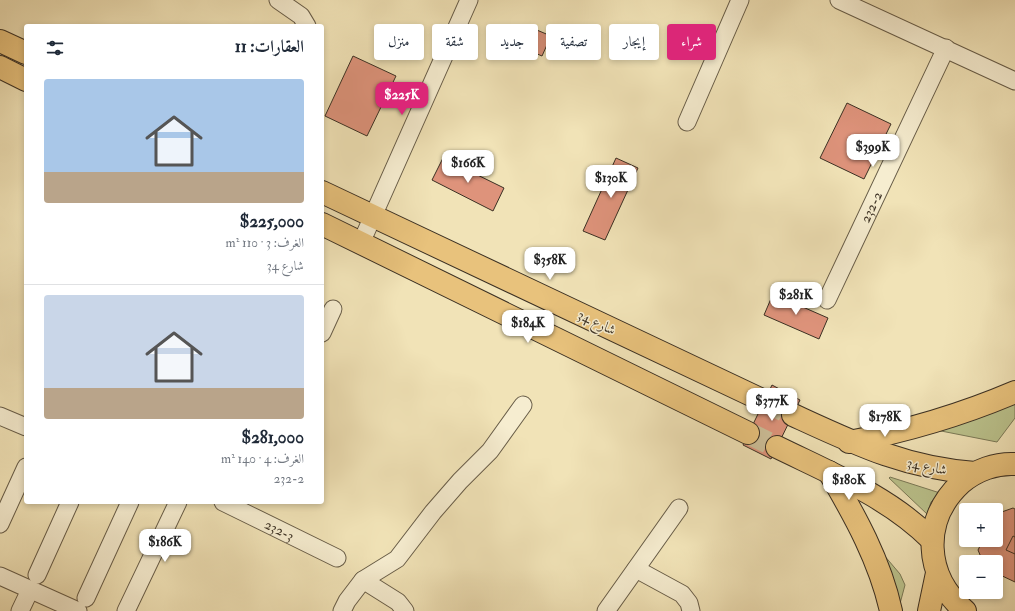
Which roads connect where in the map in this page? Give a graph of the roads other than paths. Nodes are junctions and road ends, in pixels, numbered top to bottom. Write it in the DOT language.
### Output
graph roads {
  1 [pos="278,0"];
  2 [pos="469,0"];
  3 [pos="740,0"];
  4 [pos="839,0"];
  5 [pos="306,24"];
  6 [pos="0,41"];
  7 [pos="946,48"];
  8 [pos="24,52"];
  9 [pos="0,67"];
  10 [pos="24,79"];
  11 [pos="1015,81"];
  12 [pos="687,122"];
  13 [pos="324,193"];
  14 [pos="373,216"];
  15 [pos="324,225"];
  16 [pos="361,243"];
  17 [pos="827,300"];
  18 [pos="333,309"];
  19 [pos="324,329"];
  20 [pos="1015,392"];
  21 [pos="764,401"];
  22 [pos="523,405"];
  23 [pos="793,415"];
  24 [pos="0,416"];
  25 [pos="24,426"];
  26 [pos="748,433"];
  27 [pos="849,442"];
  28 [pos="777,447"];
  29 [pos="1015,450"];
  30 [pos="1006,465"];
  31 [pos="24,471"];
  32 [pos="829,472"];
  33 [pos="975,473"];
  34 [pos="69,504"];
  35 [pos="129,504"];
  36 [pos="177,504"];
  37 [pos="227,504"];
  38 [pos="679,508"];
  39 [pos="0,524"];
  40 [pos="932,540"];
  41 [pos="337,558"];
  42 [pos="636,569"];
  43 [pos="937,573"];
  44 [pos="0,576"];
  45 [pos="363,580"];
  46 [pos="33,582"];
  47 [pos="82,604"];
  48 [pos="20,611"];
  49 [pos="126,611"];
  50 [pos="342,611"];
  51 [pos="405,611"];
  52 [pos="606,611"];
  53 [pos="691,611"];
  54 [pos="891,611"];
  55 [pos="929,611"];
  56 [pos="965,611"];
  1 -- 5 [label="street"];
  2 -- 14 [label="street"];
  3 -- 12 [label="street"];
  4 -- 7 [label="street"];
  6 -- 8 [label="main road"];
  7 -- 11 [label="street"];
  7 -- 17 [label="street, 232-2"];
  9 -- 10 [label="main road"];
  13 -- 14 [label="main road, شارع 34"];
  14 -- 16 [label="street"];
  14 -- 21 [label="main road, شارع 34"];
  15 -- 16 [label="main road"];
  16 -- 26 [label="main road"];
  18 -- 19 [label="street"];
  20 -- 27 [label="main road"];
  22 -- 45 [label="street"];
  23 -- 27 [label="main road, شارع 34"];
  24 -- 25 [label="street"];
  27 -- 33 [label="main road, شارع 34"];
  28 -- 32 [label="main road"];
  29 -- 30 [label="main road"];
  30 -- 33 [label="main road"];
  31 -- 39 [label="street"];
  32 -- 40 [label="main road"];
  32 -- 54 [label="main road"];
  33 -- 40 [label="main road"];
  34 -- 46 [label="street"];
  35 -- 47 [label="street"];
  36 -- 49 [label="street"];
  37 -- 41 [label="street, 232-3"];
  38 -- 42 [label="street"];
  40 -- 43 [label="main road"];
  42 -- 52 [label="street"];
  42 -- 53 [label="street"];
  43 -- 55 [label="main road"];
  43 -- 56 [label="main road"];
  44 -- 46 [label="street"];
  45 -- 50 [label="street"];
  45 -- 51 [label="street"];
  46 -- 47 [label="street"];
  46 -- 48 [label="street"];
}
